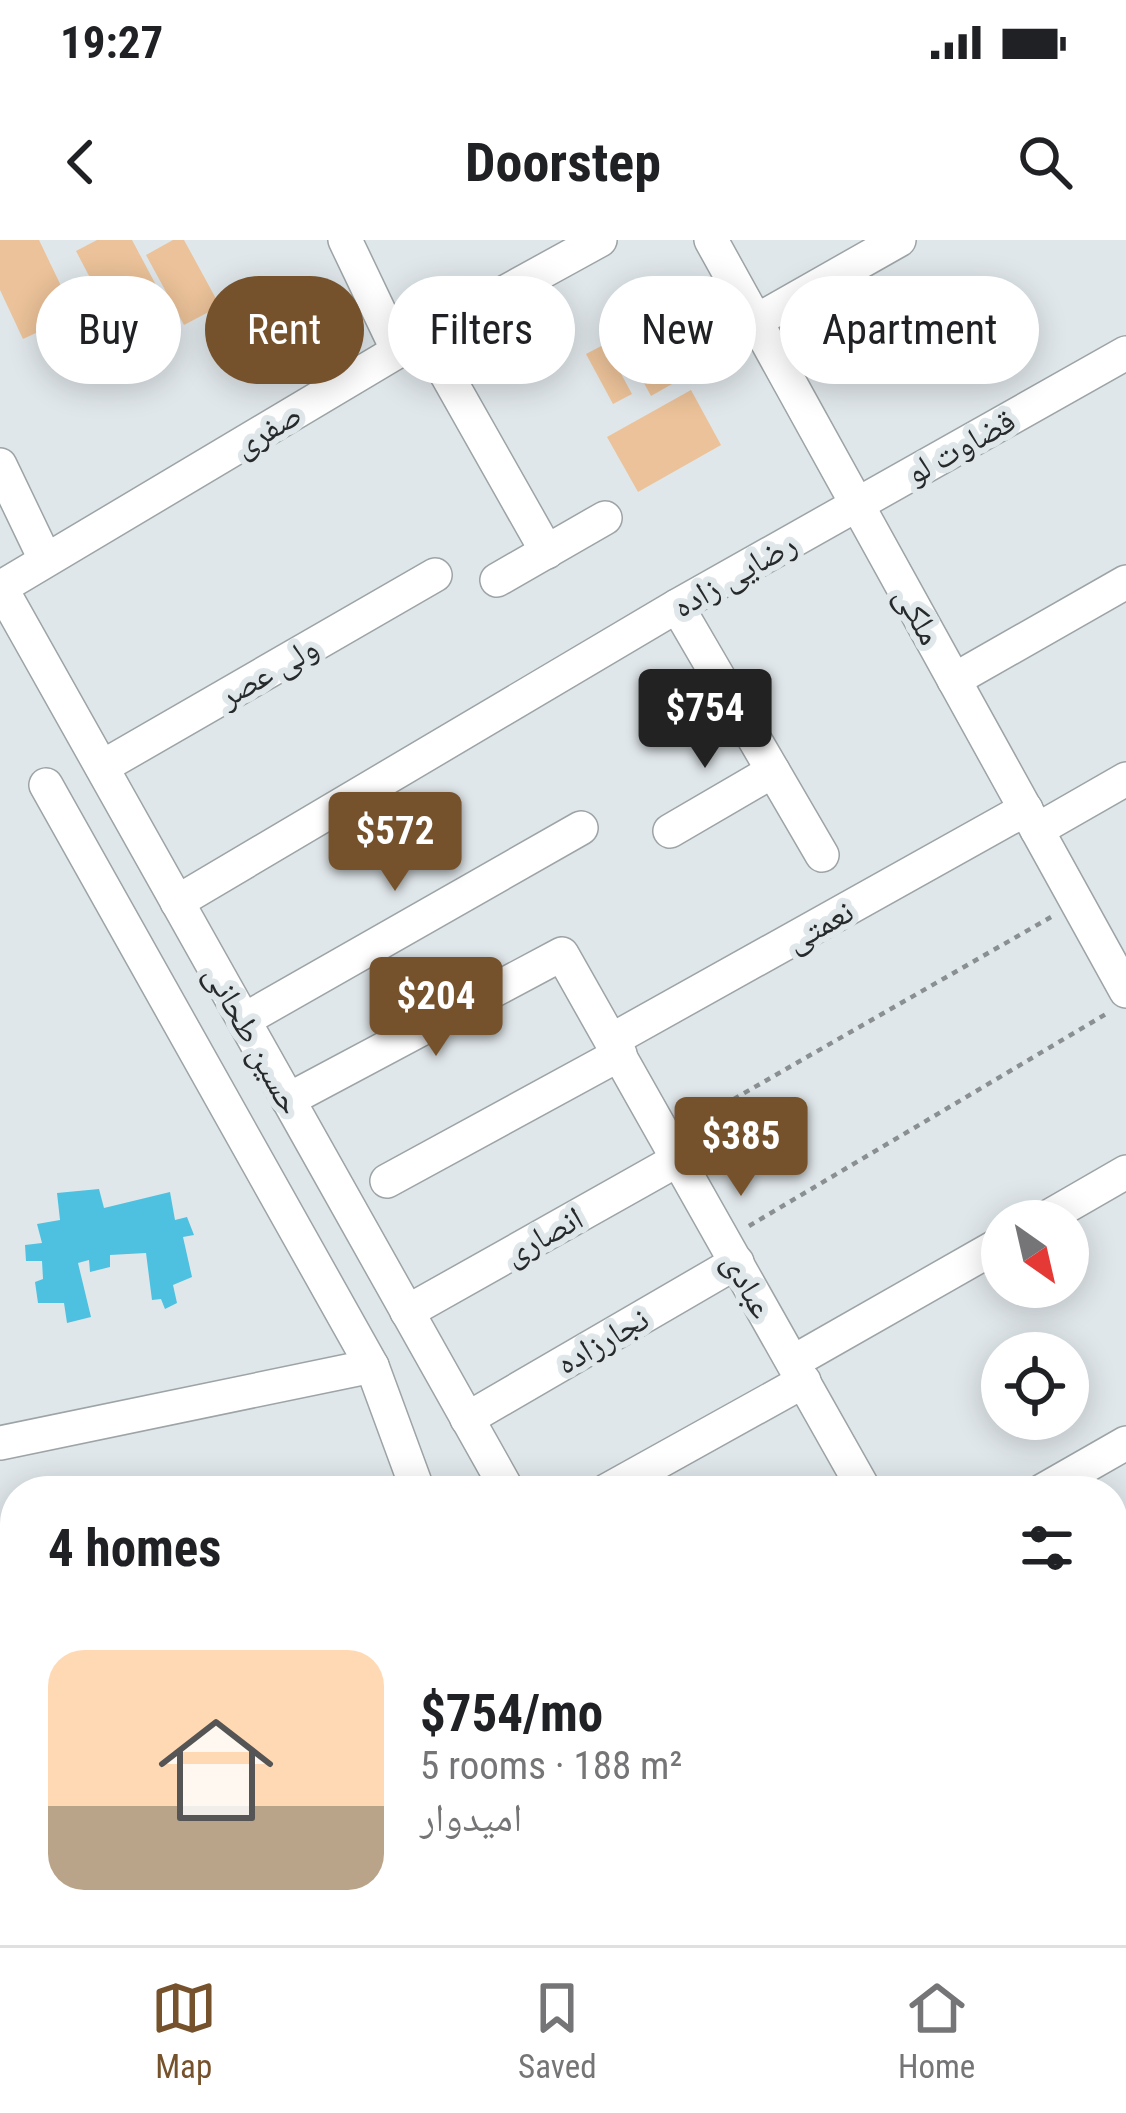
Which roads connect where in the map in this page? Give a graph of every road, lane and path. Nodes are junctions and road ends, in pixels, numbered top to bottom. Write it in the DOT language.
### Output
graph roads {
  1 [pos="345,240"];
  2 [pos="600,240"];
  3 [pos="711,240"];
  4 [pos="899,240"];
  5 [pos="536,276"];
  6 [pos="731,276"];
  7 [pos="388,307"];
  8 [pos="756,321"];
  9 [pos="1126,353"];
  10 [pos="388,359"];
  11 [pos="437,384"];
  12 [pos="0,465"];
  13 [pos="856,503"];
  14 [pos="605,518"];
  15 [pos="547,552"];
  16 [pos="45,560"];
  17 [pos="435,575"];
  18 [pos="497,580"];
  19 [pos="1126,582"];
  20 [pos="0,588"];
  21 [pos="677,606"];
  22 [pos="954,680"];
  23 [pos="102,767"];
  24 [pos="773,772"];
  25 [pos="1126,779"];
  26 [pos="46,785"];
  27 [pos="1032,820"];
  28 [pos="581,828"];
  29 [pos="670,831"];
  30 [pos="822,855"];
  31 [pos="177,902"];
  32 [pos="1077,902"];
  33 [pos="1119,990"];
  34 [pos="244,1020"];
  35 [pos="616,1047"];
  36 [pos="288,1100"];
  37 [pos="673,1148"];
  38 [pos="1126,1172"];
  39 [pos="386,1181"];
  40 [pos="1077,1200"];
  41 [pos="731,1251"];
  42 [pos="981,1256"];
  43 [pos="407,1312"];
  44 [pos="372,1366"];
  45 [pos="798,1372"];
  46 [pos="467,1419"];
  47 [pos="0,1443"];
  48 [pos="1126,1443"];
  49 [pos="412,1476"];
  50 [pos="499,1476"];
  51 [pos="630,1476"];
  52 [pos="857,1476"];
  53 [pos="1068,1476"];
  1 -- 7 [label="street"];
  2 -- 5 [label="street, صفری"];
  3 -- 6 [label="street, ملکی"];
  4 -- 8 [label="street"];
  8 -- 13 [label="street, ملکی"];
  9 -- 13 [label="street, قضاوت لو"];
  10 -- 16 [label="street, صفری"];
  11 -- 15 [label="street"];
  12 -- 16 [label="street"];
  13 -- 21 [label="street, رضایی زاده"];
  13 -- 22 [label="street, ملکی"];
  14 -- 15 [label="street"];
  15 -- 18 [label="street"];
  16 -- 20 [label="street, صفری"];
  17 -- 23 [label="street, ولی عصر"];
  19 -- 22 [label="street"];
  20 -- 23 [label="street, حسین طحانی"];
  21 -- 24 [label="street"];
  21 -- 31 [label="street, رضایی زاده"];
  22 -- 27 [label="street, ملکی"];
  23 -- 31 [label="street, حسین طحانی"];
  24 -- 29 [label="street"];
  24 -- 30 [label="street"];
  25 -- 27 [label="street, نعمتی"];
  26 -- 44 [label="street"];
  27 -- 32 [label="street, ملکی"];
  27 -- 35 [label="street, نعمتی"];
  28 -- 34 [label="street"];
  31 -- 34 [label="street, حسین طحانی"];
  32 -- 33 [label="street, ملکی"];
  32 -- 37 [label="path"];
  33 -- 41 [label="path"];
  34 -- 36 [label="street, حسین طحانی"];
  35 -- 36 [label="street, عبادی"];
  35 -- 37 [label="street, عبادی"];
  35 -- 39 [label="street, نعمتی"];
  36 -- 43 [label="street, حسین طحانی"];
  37 -- 41 [label="street, عبادی"];
  37 -- 43 [label="street, انصاری"];
  38 -- 40 [label="street"];
  41 -- 45 [label="street, عبادی"];
  41 -- 46 [label="street, نجارزاده"];
  42 -- 45 [label="street"];
  43 -- 46 [label="street, حسین طحانی"];
  44 -- 47 [label="street"];
  44 -- 49 [label="street"];
  45 -- 51 [label="street"];
  45 -- 52 [label="street, عبادی"];
  46 -- 50 [label="street, حسین طحانی"];
  48 -- 53 [label="street"];
}
